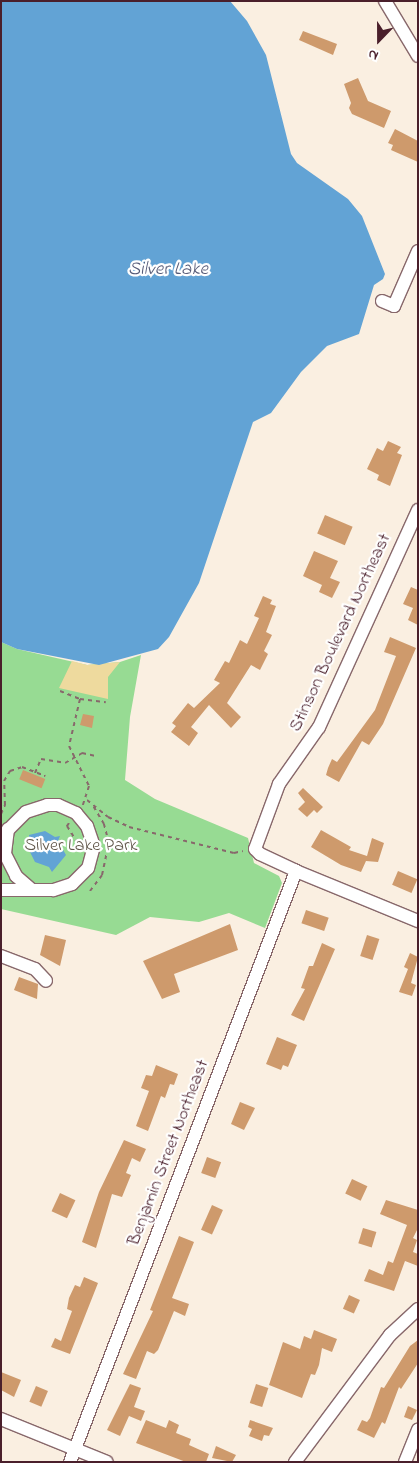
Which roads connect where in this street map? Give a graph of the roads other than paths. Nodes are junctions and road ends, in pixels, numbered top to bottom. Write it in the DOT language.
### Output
graph roads {
  1 [pos="385,1"];
  2 [pos="418,56"];
  3 [pos="418,251"];
  4 [pos="382,301"];
  5 [pos="418,510"];
  6 [pos="5,833"];
  7 [pos="296,870"];
  8 [pos="1,890"];
  9 [pos="32,890"];
  10 [pos="418,921"];
  11 [pos="1,956"];
  12 [pos="46,981"];
  13 [pos="418,1309"];
  14 [pos="1,1419"];
  15 [pos="418,1430"];
  16 [pos="75,1449"];
  17 [pos="70,1462"];
  18 [pos="107,1462"];
  19 [pos="295,1462"];
  20 [pos="406,1462"];
  1 -- 2 [label="street"];
  3 -- 4 [label="street"];
  5 -- 7 [label="street, Stinson Boulevard Northeast"];
  6 -- 9 [label="street"];
  6 -- 9 [label="street"];
  7 -- 10 [label="street"];
  7 -- 16 [label="street, Benjamin Street Northeast"];
  8 -- 9 [label="street"];
  11 -- 12 [label="street"];
  13 -- 19 [label="street"];
  14 -- 16 [label="street"];
  15 -- 20 [label="street"];
  16 -- 17 [label="street, Benjamin Street Northeast"];
  16 -- 18 [label="street"];
}
